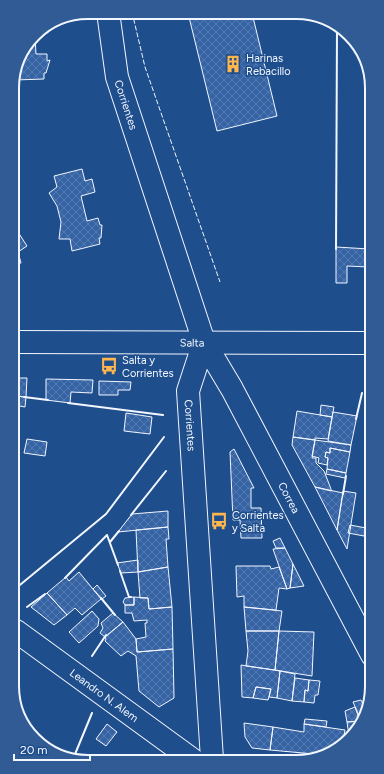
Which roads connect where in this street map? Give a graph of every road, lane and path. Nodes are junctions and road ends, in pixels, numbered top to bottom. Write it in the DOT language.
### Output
graph roads {
  1 [pos="109,19"];
  2 [pos="19,342"];
  3 [pos="204,342"];
  4 [pos="365,343"];
  5 [pos="19,633"];
  6 [pos="365,642"];
  7 [pos="186,755"];
  8 [pos="212,755"];
  1 -- 3 [label="street, Corrientes"];
  2 -- 3 [label="street, Salta"];
  3 -- 4 [label="street, Salta"];
  3 -- 6 [label="street, Correa"];
  3 -- 8 [label="street, Corrientes"];
  5 -- 7 [label="street, Leandro N. Alem"];
}
